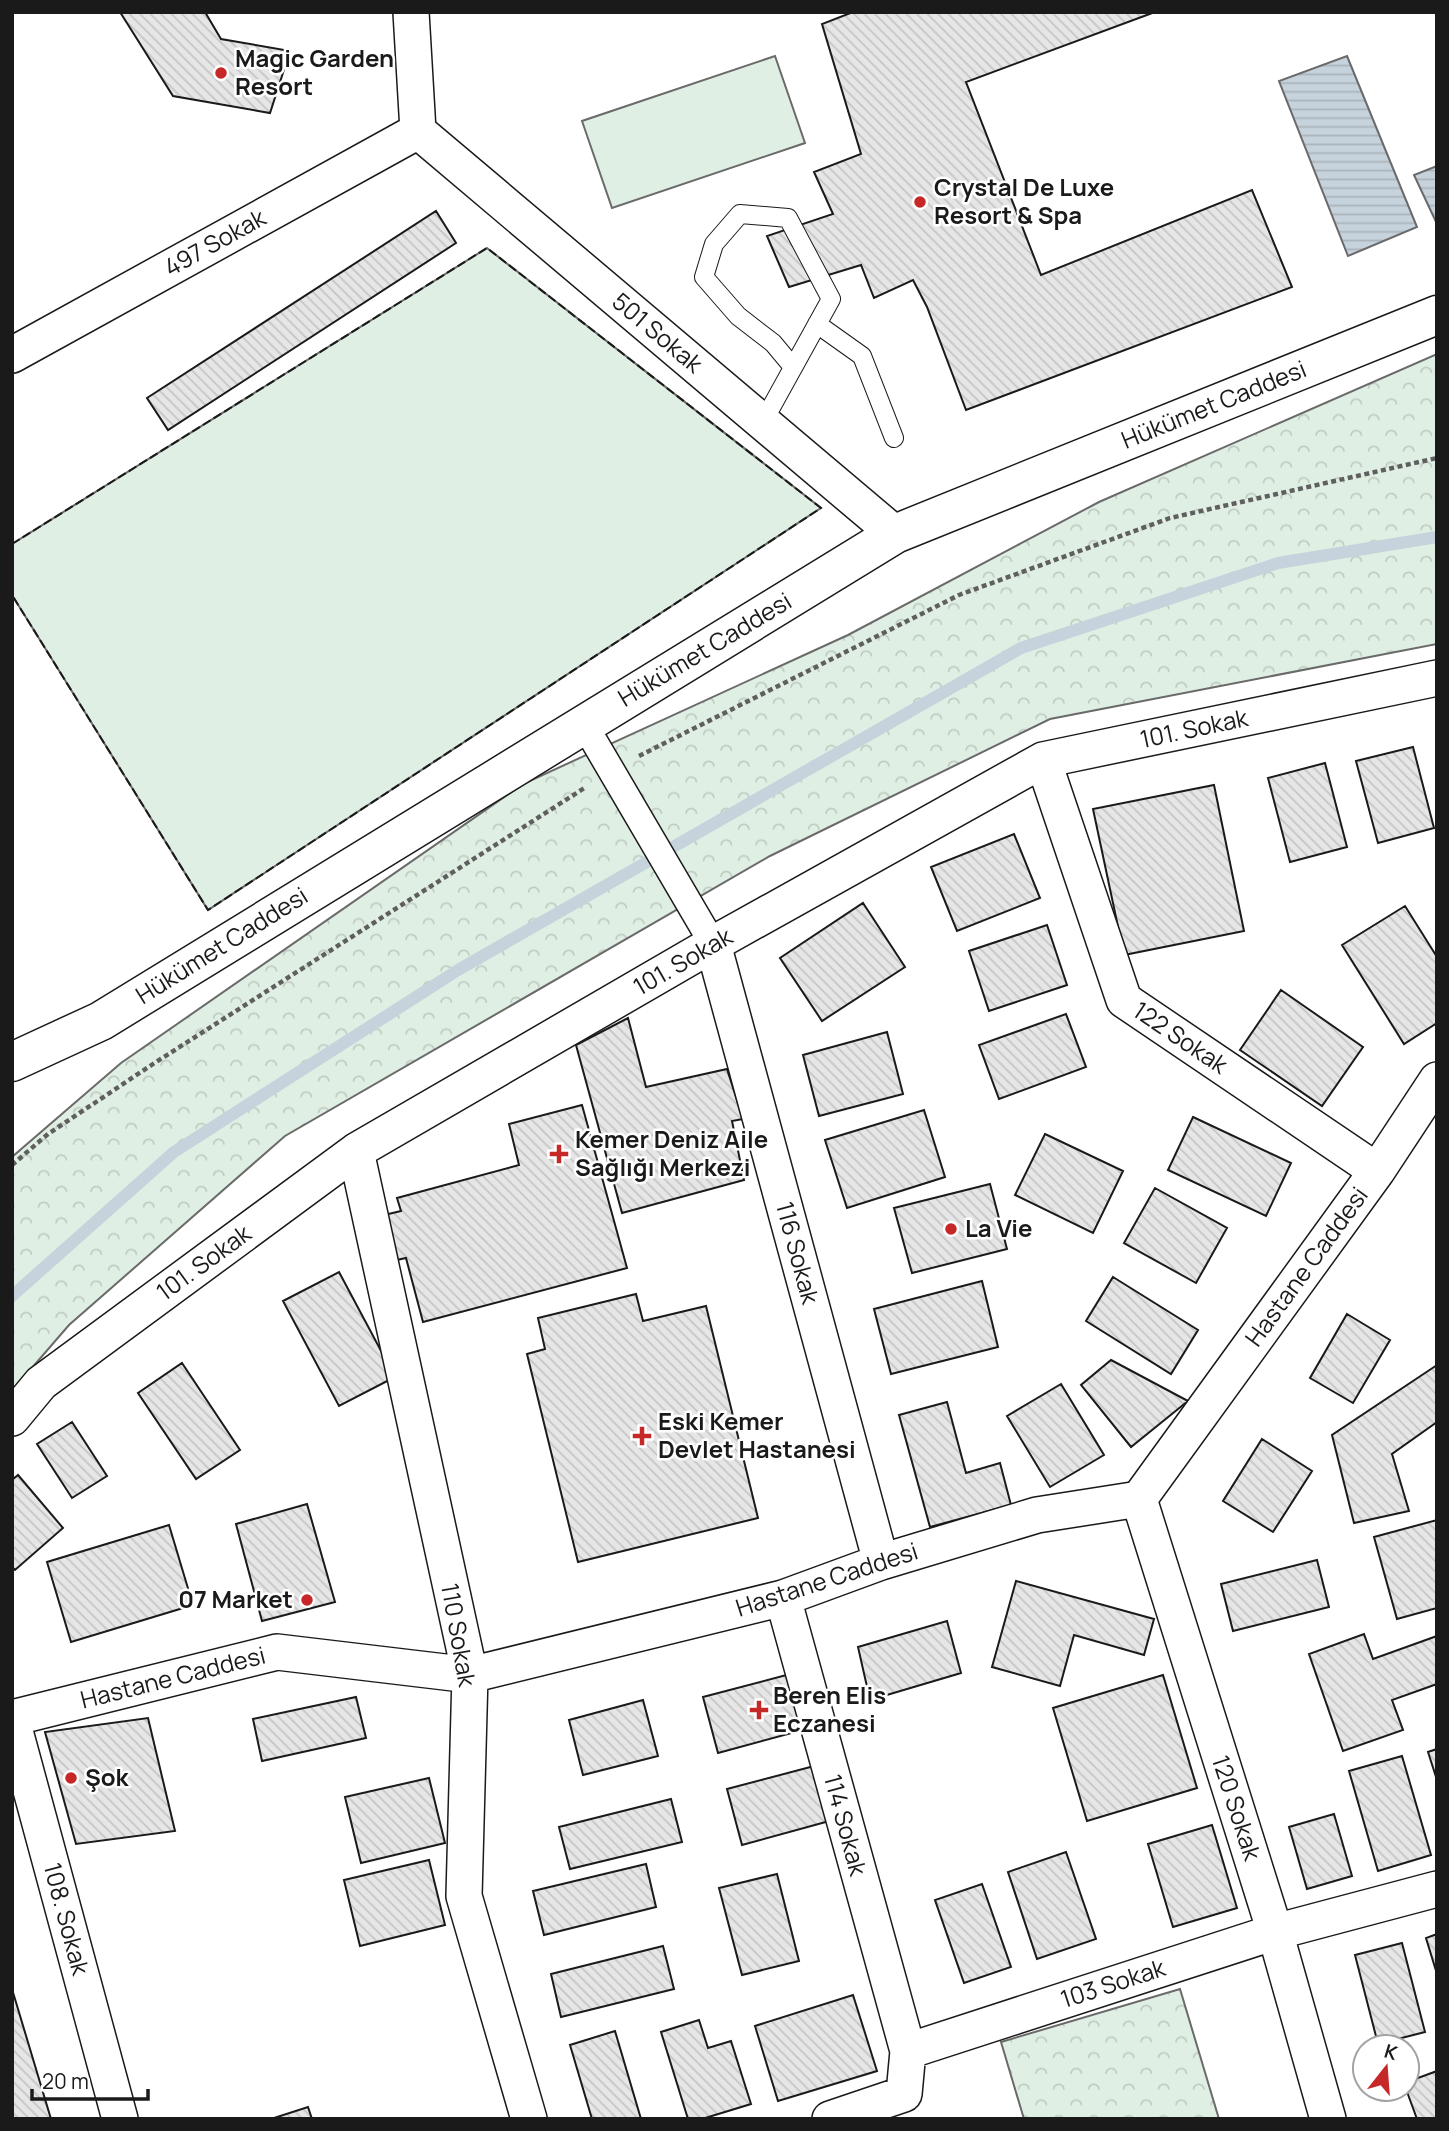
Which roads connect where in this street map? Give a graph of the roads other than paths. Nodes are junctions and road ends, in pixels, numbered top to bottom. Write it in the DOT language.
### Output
graph roads {
  1 [pos="411,12"];
  2 [pos="418,131"];
  3 [pos="1437,315"];
  4 [pos="817,324"];
  5 [pos="12,355"];
  6 [pos="793,367"];
  7 [pos="763,422"];
  8 [pos="894,438"];
  9 [pos="895,534"];
  10 [pos="1437,678"];
  11 [pos="584,724"];
  12 [pos="1043,760"];
  13 [pos="713,944"];
  14 [pos="12,1062"];
  15 [pos="1437,1080"];
  16 [pos="356,1152"];
  17 [pos="1377,1171"];
  18 [pos="12,1418"];
  19 [pos="1139,1499"];
  20 [pos="881,1562"];
  21 [pos="783,1598"];
  22 [pos="470,1675"];
  23 [pos="12,1719"];
  24 [pos="1437,1889"];
  25 [pos="1275,1932"];
  26 [pos="908,2052"];
  27 [pos="120,2119"];
  28 [pos="529,2119"];
  29 [pos="830,2119"];
  30 [pos="1328,2119"];
  1 -- 2 [label="street"];
  2 -- 5 [label="street, 497 Sokak"];
  2 -- 7 [label="street, 501 Sokak"];
  3 -- 9 [label="street, Hükümet Caddesi"];
  4 -- 6 [label="lane"];
  4 -- 6 [label="lane"];
  4 -- 8 [label="lane"];
  6 -- 7 [label="lane"];
  7 -- 9 [label="street, 501 Sokak"];
  9 -- 11 [label="street, Hükümet Caddesi"];
  10 -- 12 [label="street, 101. Sokak"];
  11 -- 13 [label="street"];
  11 -- 14 [label="street, Hükümet Caddesi"];
  12 -- 13 [label="street, 101. Sokak"];
  12 -- 17 [label="street, 122 Sokak"];
  13 -- 16 [label="street, 101. Sokak"];
  13 -- 20 [label="street, 116 Sokak"];
  15 -- 17 [label="street, Hastane Caddesi"];
  16 -- 18 [label="street, 101. Sokak"];
  16 -- 22 [label="street, 110 Sokak"];
  17 -- 19 [label="street, Hastane Caddesi"];
  19 -- 20 [label="street, Hastane Caddesi"];
  19 -- 25 [label="street, 120 Sokak"];
  20 -- 21 [label="street, Hastane Caddesi"];
  21 -- 22 [label="street, Hastane Caddesi"];
  21 -- 26 [label="street, 114 Sokak"];
  22 -- 23 [label="street, Hastane Caddesi"];
  22 -- 28 [label="street, 110 Sokak"];
  23 -- 27 [label="street, 108. Sokak"];
  24 -- 25 [label="street, 103 Sokak"];
  25 -- 26 [label="street, 103 Sokak"];
  25 -- 30 [label="street, 120 Sokak"];
  26 -- 29 [label="street"];
}
